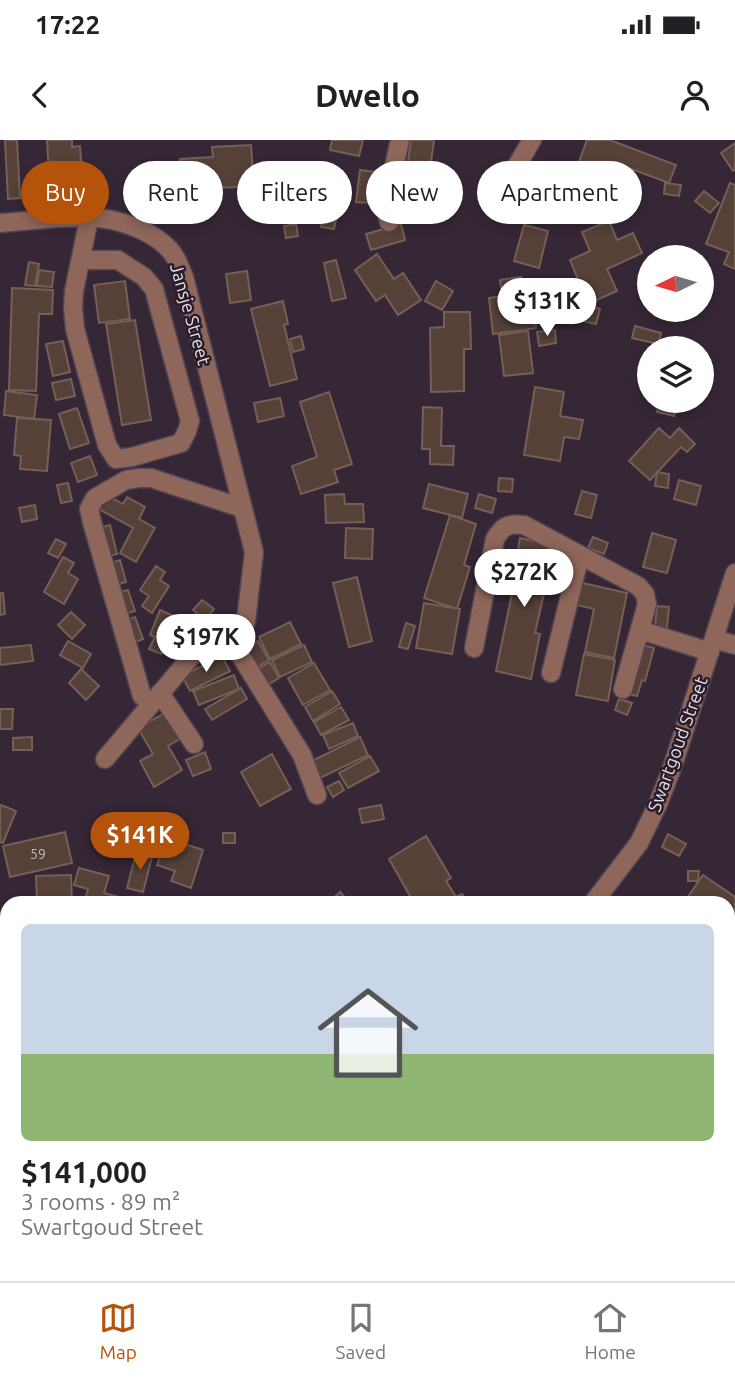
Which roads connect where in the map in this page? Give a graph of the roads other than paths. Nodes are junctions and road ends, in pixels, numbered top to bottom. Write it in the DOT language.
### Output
graph roads {
  1 [pos="400,140"];
  2 [pos="532,140"];
  3 [pos="395,161"];
  4 [pos="520,161"];
  5 [pos="109,220"];
  6 [pos="21,222"];
  7 [pos="0,223"];
  8 [pos="88,224"];
  9 [pos="82,260"];
  10 [pos="242,508"];
  11 [pos="580,555"];
  12 [pos="735,573"];
  13 [pos="640,630"];
  14 [pos="240,637"];
  15 [pos="712,645"];
  16 [pos="735,645"];
  17 [pos="474,648"];
  18 [pos="551,673"];
  19 [pos="624,690"];
  20 [pos="151,695"];
  21 [pos="194,744"];
  22 [pos="105,759"];
  23 [pos="317,795"];
  24 [pos="598,896"];
  1 -- 3 [label="street"];
  2 -- 4 [label="street"];
  5 -- 10 [label="street, Jansje Street"];
  6 -- 7 [label="street, Jansje Street"];
  8 -- 9 [label="street"];
  9 -- 9 [label="street"];
  10 -- 14 [label="street, Jansje Street"];
  10 -- 20 [label="street"];
  11 -- 13 [label="street"];
  11 -- 17 [label="street"];
  11 -- 18 [label="street"];
  12 -- 15 [label="street, Swartgoud Street"];
  13 -- 15 [label="street"];
  13 -- 19 [label="street"];
  14 -- 20 [label="street"];
  14 -- 23 [label="street"];
  15 -- 16 [label="street"];
  15 -- 24 [label="street, Swartgoud Street"];
  20 -- 21 [label="street"];
  20 -- 22 [label="street"];
}
